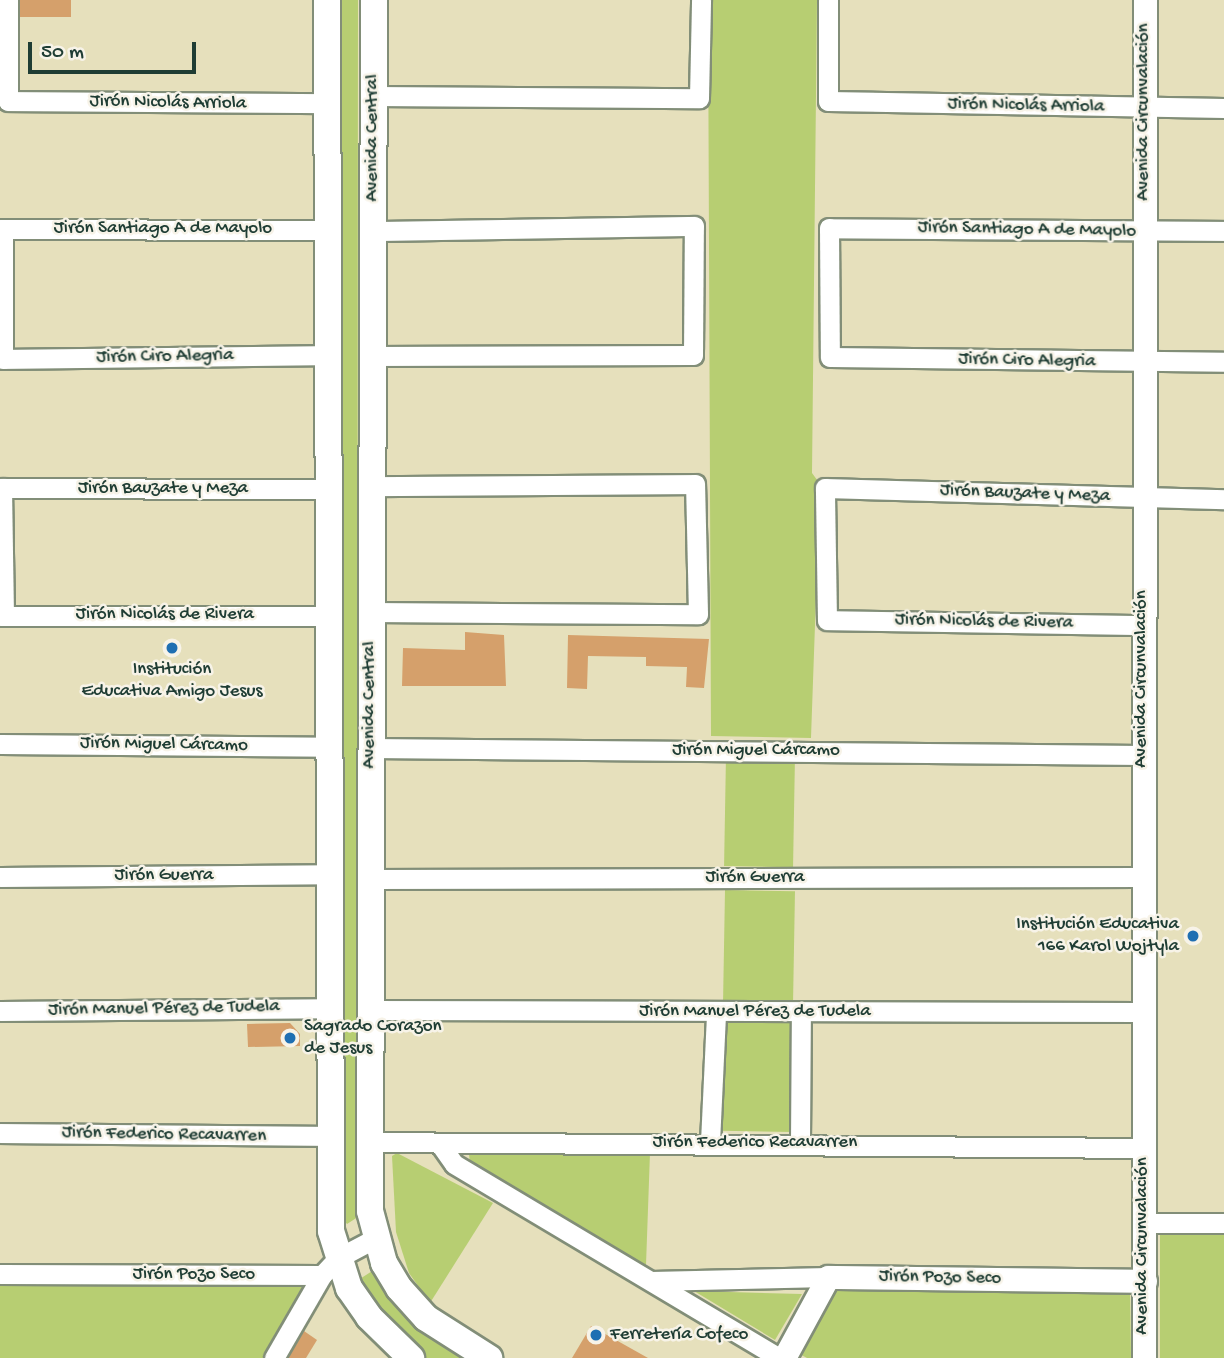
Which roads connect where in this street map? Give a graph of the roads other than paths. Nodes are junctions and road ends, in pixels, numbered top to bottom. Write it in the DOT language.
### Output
graph roads {
  1 [pos="8,0"];
  2 [pos="327,0"];
  3 [pos="374,0"];
  4 [pos="701,0"];
  5 [pos="828,0"];
  6 [pos="1145,0"];
  7 [pos="373,96"];
  8 [pos="327,103"];
  9 [pos="1145,108"];
  10 [pos="1224,108"];
  11 [pos="2,229"];
  12 [pos="326,230"];
  13 [pos="373,231"];
  14 [pos="1144,231"];
  15 [pos="1224,231"];
  16 [pos="328,355"];
  17 [pos="372,356"];
  18 [pos="830,357"];
  19 [pos="1224,362"];
  20 [pos="1144,363"];
  21 [pos="372,486"];
  22 [pos="1,488"];
  23 [pos="327,489"];
  24 [pos="1141,497"];
  25 [pos="1224,499"];
  26 [pos="371,612"];
  27 [pos="2,615"];
  28 [pos="329,615"];
  29 [pos="827,620"];
  30 [pos="1141,625"];
  31 [pos="0,744"];
  32 [pos="329,747"];
  33 [pos="370,748"];
  34 [pos="1142,755"];
  35 [pos="329,874"];
  36 [pos="0,877"];
  37 [pos="1141,877"];
  38 [pos="369,879"];
  39 [pos="328,1008"];
  40 [pos="369,1010"];
  41 [pos="0,1011"];
  42 [pos="801,1012"];
  43 [pos="1142,1012"];
  44 [pos="716,1013"];
  45 [pos="0,1133"];
  46 [pos="328,1136"];
  47 [pos="368,1142"];
  48 [pos="710,1142"];
  49 [pos="800,1142"];
  50 [pos="440,1144"];
  51 [pos="1142,1148"];
  52 [pos="1144,1223"];
  53 [pos="1224,1223"];
  54 [pos="376,1238"];
  55 [pos="330,1266"];
  56 [pos="0,1274"];
  57 [pos="828,1277"];
  58 [pos="651,1281"];
  59 [pos="1145,1281"];
  60 [pos="274,1358"];
  61 [pos="411,1358"];
  62 [pos="489,1358"];
  63 [pos="781,1358"];
  64 [pos="1143,1358"];
  1 -- 8 [label="street, Jirón Nicolás Arriola"];
  2 -- 8 [label="main road"];
  3 -- 7 [label="main road, Avenida Central"];
  4 -- 7 [label="street"];
  5 -- 9 [label="street, Jirón Nicolás Arriola"];
  6 -- 9 [label="street, Avenida Circunvalación"];
  7 -- 13 [label="main road, Avenida Central"];
  8 -- 12 [label="main road"];
  9 -- 10 [label="street, Jirón Nicolás Arriola"];
  9 -- 14 [label="street, Avenida Circunvalación"];
  11 -- 12 [label="street, Jirón Santiago A de Mayolo"];
  11 -- 16 [label="street, Jirón Ciro Alegria"];
  12 -- 16 [label="main road"];
  13 -- 17 [label="main road, Avenida Central"];
  13 -- 17 [label="street"];
  14 -- 15 [label="street, Jirón Santiago A de Mayolo"];
  14 -- 18 [label="street, Jirón Santiago A de Mayolo"];
  14 -- 20 [label="street, Avenida Circunvalación"];
  16 -- 23 [label="main road"];
  17 -- 21 [label="main road, Avenida Central"];
  18 -- 20 [label="street, Jirón Ciro Alegria"];
  19 -- 20 [label="street, Jirón Ciro Alegria"];
  20 -- 24 [label="street, Avenida Circunvalación"];
  21 -- 26 [label="main road, Avenida Central"];
  21 -- 26 [label="street"];
  22 -- 23 [label="street, Jirón Bauzate y Meza"];
  22 -- 27 [label="street"];
  23 -- 28 [label="main road"];
  24 -- 25 [label="street, Jirón Bauzate y Meza"];
  24 -- 29 [label="street, Jirón Bauzate y Meza"];
  24 -- 30 [label="street, Avenida Circunvalación"];
  26 -- 33 [label="main road, Avenida Central"];
  27 -- 28 [label="street, Jirón Nicolás de Rivera"];
  28 -- 32 [label="main road"];
  29 -- 30 [label="street, Jirón Nicolás de Rivera"];
  30 -- 34 [label="street, Avenida Circunvalación"];
  31 -- 32 [label="street, Jirón Miguel Cárcamo"];
  32 -- 35 [label="main road"];
  33 -- 34 [label="street, Jirón Miguel Cárcamo"];
  33 -- 38 [label="main road, Avenida Central"];
  34 -- 37 [label="street, Avenida Circunvalación"];
  35 -- 36 [label="street, Jirón Guerra"];
  35 -- 39 [label="main road"];
  37 -- 38 [label="street, Jirón Guerra"];
  37 -- 43 [label="street, Avenida Circunvalación"];
  38 -- 40 [label="main road, Avenida Central"];
  39 -- 41 [label="street, Jirón Manuel Pérez de Tudela"];
  39 -- 46 [label="main road"];
  40 -- 44 [label="street, Jirón Manuel Pérez de Tudela"];
  40 -- 47 [label="main road, Avenida Central"];
  42 -- 43 [label="street, Jirón Manuel Pérez de Tudela"];
  42 -- 44 [label="street, Jirón Manuel Pérez de Tudela"];
  42 -- 49 [label="street"];
  43 -- 51 [label="street, Avenida Circunvalación"];
  44 -- 48 [label="street"];
  45 -- 46 [label="street, Jirón Federico Recavarren"];
  46 -- 55 [label="main road"];
  47 -- 50 [label="street, Jirón Federico Recavarren"];
  47 -- 54 [label="main road, Avenida Central"];
  48 -- 49 [label="street, Jirón Federico Recavarren"];
  48 -- 50 [label="street, Jirón Federico Recavarren"];
  49 -- 51 [label="street, Jirón Federico Recavarren"];
  50 -- 58 [label="street"];
  51 -- 52 [label="street, Avenida Circunvalación"];
  52 -- 53 [label="street"];
  52 -- 59 [label="street, Avenida Circunvalación"];
  54 -- 55 [label="street, Jirón Pozo Seco"];
  54 -- 62 [label="main road, Avenida Central"];
  55 -- 56 [label="street, Jirón Pozo Seco"];
  55 -- 60 [label="street"];
  55 -- 61 [label="main road"];
  57 -- 58 [label="street"];
  57 -- 59 [label="street, Jirón Pozo Seco"];
  57 -- 63 [label="street"];
  58 -- 63 [label="street"];
  59 -- 64 [label="street, Avenida Circunvalación"];
}
